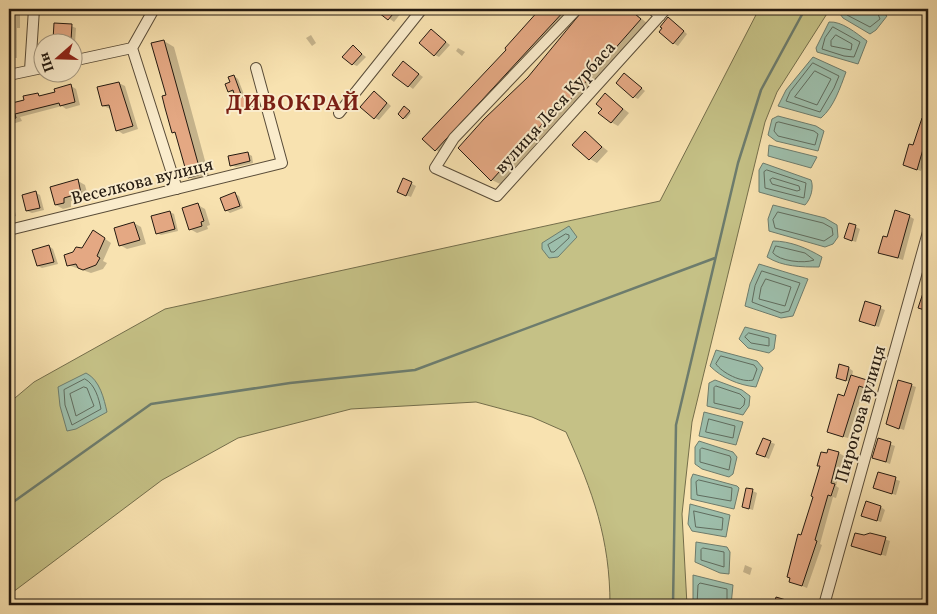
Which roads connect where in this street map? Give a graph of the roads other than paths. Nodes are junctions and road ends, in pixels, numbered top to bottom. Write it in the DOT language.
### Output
graph roads {
  1 [pos="34,9"];
  2 [pos="154,9"];
  3 [pos="422,9"];
  4 [pos="577,9"];
  5 [pos="659,11"];
  6 [pos="132,48"];
  7 [pos="82,59"];
  8 [pos="256,68"];
  9 [pos="30,70"];
  10 [pos="9,75"];
  11 [pos="340,114"];
  12 [pos="177,189"];
  13 [pos="9,230"];
  14 [pos="928,232"];
  15 [pos="824,605"];
  1 -- 9 [label="street"];
  2 -- 6 [label="street"];
  3 -- 11 [label="street"];
  4 -- 5 [label="street, вулиця Леся Курбаса"];
  6 -- 7 [label="street"];
  6 -- 12 [label="street"];
  8 -- 12 [label="street, Веселкова вулиця"];
  9 -- 10 [label="street"];
  12 -- 13 [label="street, Веселкова вулиця"];
  14 -- 15 [label="street, Пирогова вулиця"];
}
